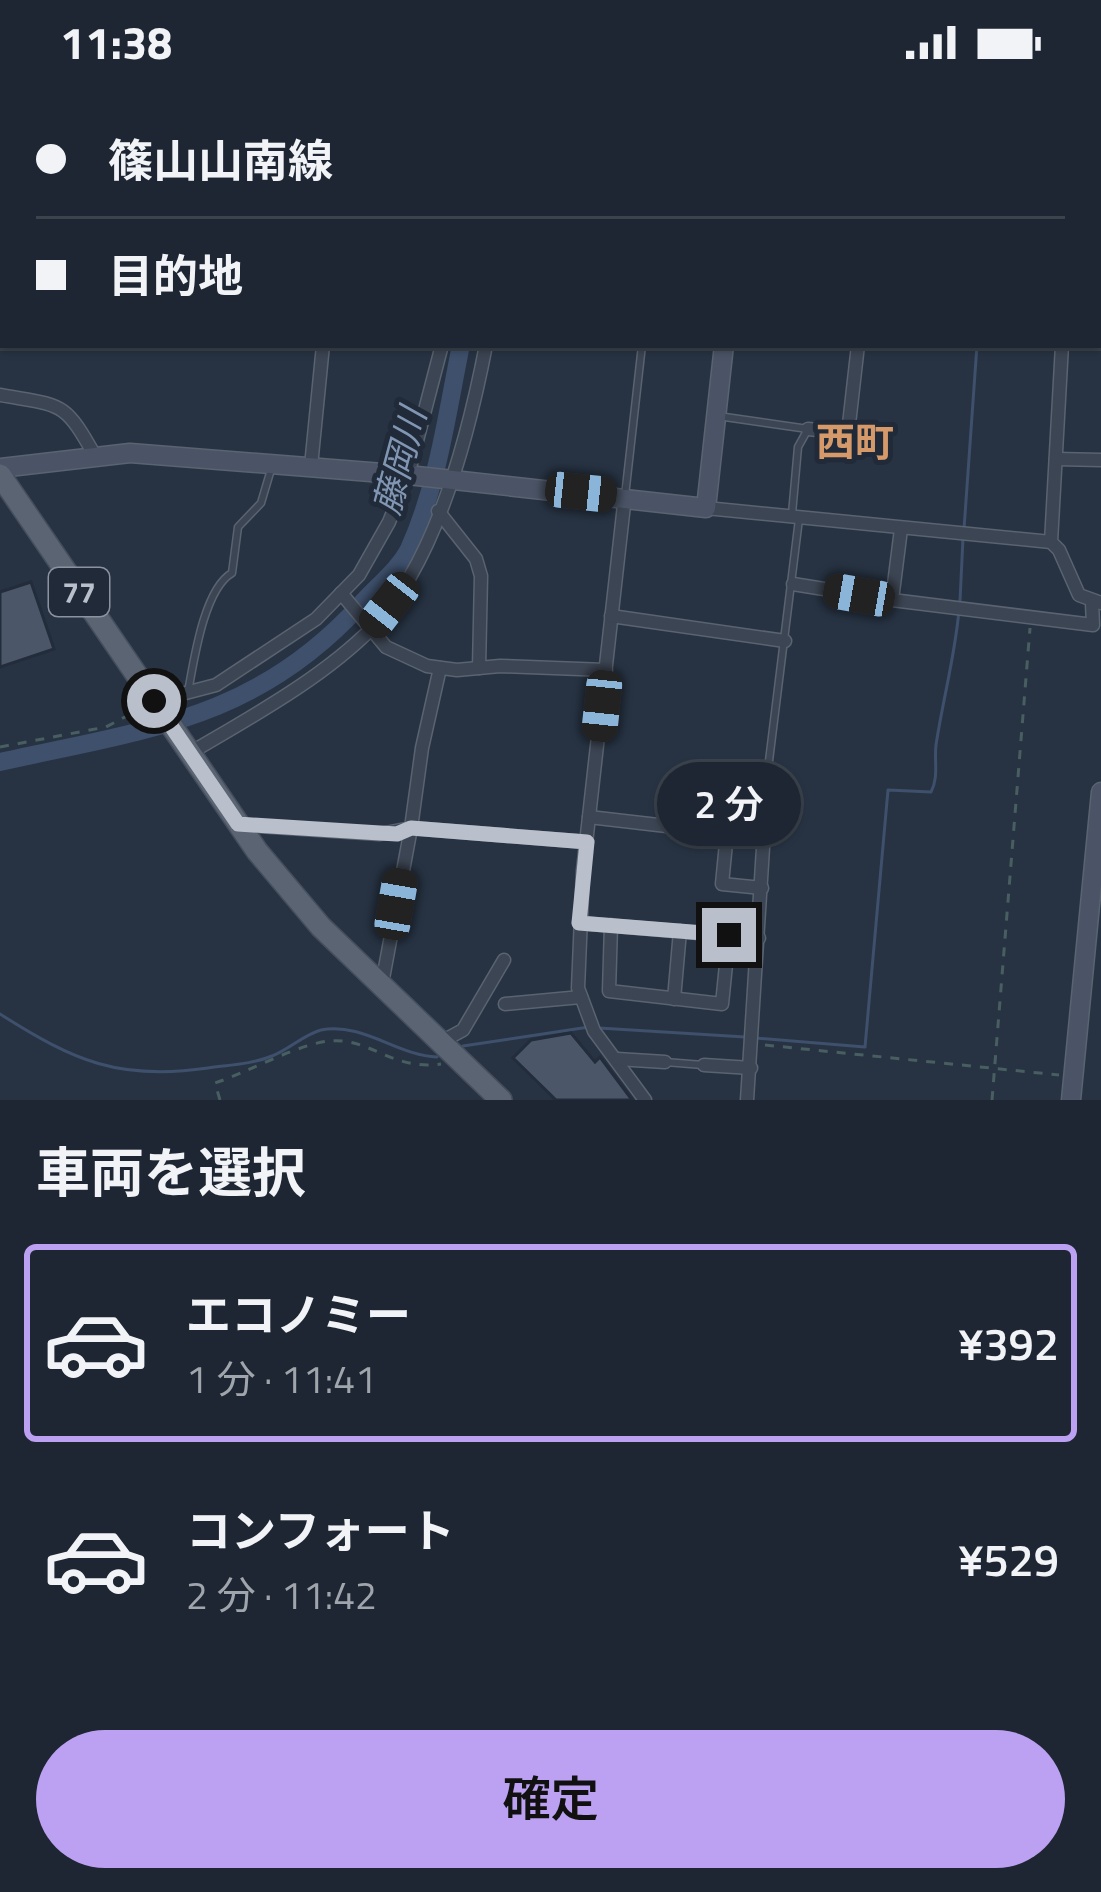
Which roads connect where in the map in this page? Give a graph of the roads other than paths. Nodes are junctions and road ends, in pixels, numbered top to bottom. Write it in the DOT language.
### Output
graph roads {
  1 [pos="323,348"];
  2 [pos="441,348"];
  3 [pos="485,348"];
  4 [pos="642,348"];
  5 [pos="724,348"];
  6 [pos="858,348"];
  7 [pos="1062,348"];
  8 [pos="0,395"];
  9 [pos="714,415"];
  10 [pos="808,428"];
  11 [pos="94,456"];
  12 [pos="1056,459"];
  13 [pos="1101,460"];
  14 [pos="273,462"];
  15 [pos="311,466"];
  16 [pos="0,471"];
  17 [pos="412,475"];
  18 [pos="447,479"];
  19 [pos="625,496"];
  20 [pos="706,508"];
  21 [pos="438,511"];
  22 [pos="795,518"];
  23 [pos="902,529"];
  24 [pos="1051,542"];
  25 [pos="793,584"];
  26 [pos="343,595"];
  27 [pos="892,600"];
  28 [pos="1097,603"];
  29 [pos="611,616"];
  30 [pos="371,626"];
  31 [pos="785,641"];
  32 [pos="440,668"];
  33 [pos="478,668"];
  34 [pos="606,670"];
  35 [pos="188,692"];
  36 [pos="156,705"];
  37 [pos="186,749"];
  38 [pos="768,769"];
  39 [pos="1101,792"];
  40 [pos="589,817"];
  41 [pos="238,824"];
  42 [pos="411,828"];
  43 [pos="587,842"];
  44 [pos="762,888"];
  45 [pos="579,923"];
  46 [pos="611,926"];
  47 [pos="680,931"];
  48 [pos="729,935"];
  49 [pos="759,938"];
  50 [pos="504,960"];
  51 [pos="381,985"];
  52 [pos="581,998"];
  53 [pos="674,999"];
  54 [pos="506,1004"];
  55 [pos="441,1042"];
  56 [pos="617,1059"];
  57 [pos="665,1062"];
  58 [pos="704,1065"];
  59 [pos="751,1068"];
  60 [pos="501,1100"];
  61 [pos="645,1100"];
  62 [pos="747,1100"];
  63 [pos="1071,1100"];
  1 -- 15 [label="street"];
  2 -- 17 [label="street"];
  3 -- 18 [label="street"];
  4 -- 19 [label="lane"];
  5 -- 9 [label="street"];
  6 -- 10 [label="street"];
  7 -- 12 [label="street"];
  8 -- 11 [label="street"];
  9 -- 10 [label="lane"];
  9 -- 20 [label="street"];
  10 -- 22 [label="lane"];
  11 -- 14 [label="street"];
  11 -- 16 [label="street"];
  12 -- 13 [label="street"];
  12 -- 24 [label="street"];
  14 -- 15 [label="street"];
  14 -- 35 [label="lane"];
  15 -- 17 [label="street"];
  16 -- 36 [label="main road, 77"];
  17 -- 18 [label="street"];
  17 -- 26 [label="street"];
  18 -- 19 [label="street"];
  18 -- 21 [label="street"];
  19 -- 20 [label="street"];
  19 -- 29 [label="street"];
  20 -- 22 [label="street"];
  21 -- 30 [label="street"];
  21 -- 33 [label="street"];
  22 -- 23 [label="street"];
  22 -- 25 [label="lane"];
  23 -- 24 [label="street"];
  23 -- 27 [label="street"];
  24 -- 28 [label="street"];
  25 -- 27 [label="street"];
  25 -- 31 [label="lane"];
  26 -- 30 [label="street"];
  26 -- 35 [label="street"];
  27 -- 28 [label="street"];
  29 -- 31 [label="street"];
  29 -- 34 [label="street"];
  30 -- 32 [label="street"];
  30 -- 37 [label="street"];
  31 -- 38 [label="lane"];
  32 -- 33 [label="street"];
  32 -- 42 [label="street"];
  33 -- 34 [label="street"];
  34 -- 40 [label="street"];
  35 -- 36 [label="street"];
  36 -- 37 [label="main road, 77"];
  37 -- 41 [label="main road, 77"];
  38 -- 44 [label="street"];
  39 -- 63 [label="street"];
  40 -- 43 [label="street"];
  40 -- 44 [label="street"];
  41 -- 42 [label="street"];
  41 -- 51 [label="main road, 77"];
  42 -- 43 [label="street"];
  42 -- 51 [label="street"];
  43 -- 45 [label="street"];
  44 -- 49 [label="street"];
  45 -- 46 [label="street"];
  45 -- 52 [label="street"];
  46 -- 47 [label="street"];
  46 -- 53 [label="street"];
  47 -- 48 [label="street"];
  47 -- 53 [label="street"];
  48 -- 49 [label="street"];
  48 -- 53 [label="street"];
  49 -- 59 [label="street"];
  50 -- 55 [label="street"];
  51 -- 55 [label="main road, 77"];
  52 -- 54 [label="street"];
  52 -- 56 [label="street"];
  55 -- 60 [label="main road, 77"];
  56 -- 57 [label="street"];
  56 -- 61 [label="street"];
  57 -- 58 [label="lane"];
  58 -- 59 [label="street"];
  59 -- 62 [label="street"];
}
